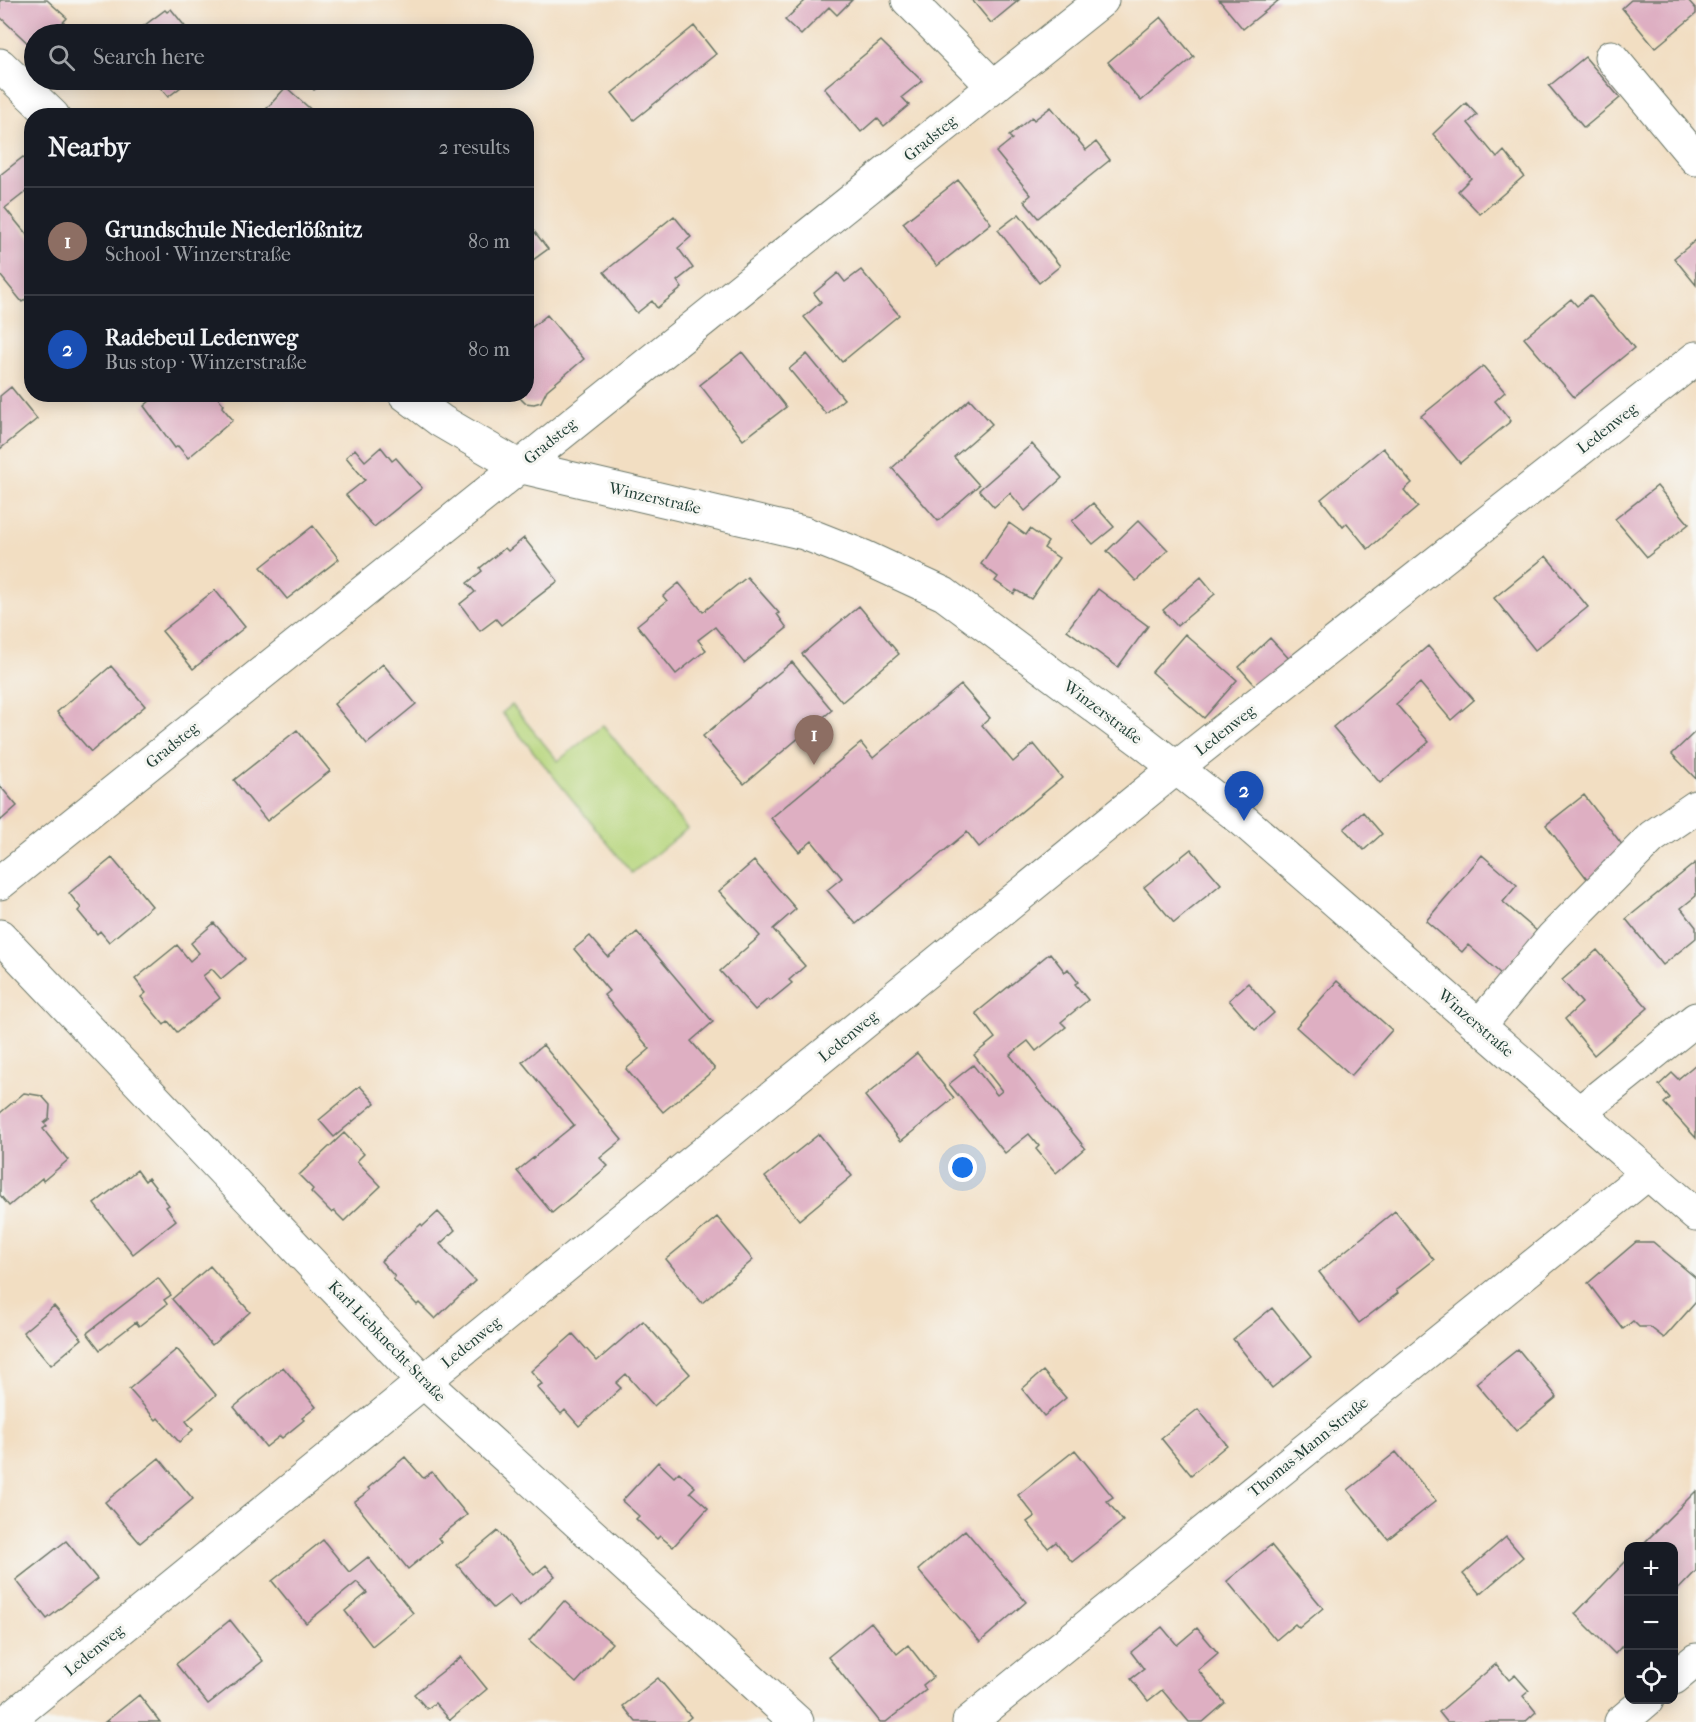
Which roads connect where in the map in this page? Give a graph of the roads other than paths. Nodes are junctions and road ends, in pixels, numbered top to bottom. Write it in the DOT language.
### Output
graph roads {
  1 [pos="908,0"];
  2 [pos="1102,0"];
  3 [pos="1611,57"];
  4 [pos="0,65"];
  5 [pos="994,87"];
  6 [pos="24,88"];
  7 [pos="26,90"];
  8 [pos="45,108"];
  9 [pos="1696,159"];
  10 [pos="1696,358"];
  11 [pos="416,402"];
  12 [pos="519,466"];
  13 [pos="1176,768"];
  14 [pos="1696,807"];
  15 [pos="0,883"];
  16 [pos="0,936"];
  17 [pos="1696,1019"];
  18 [pos="1479,1026"];
  19 [pos="1579,1113"];
  20 [pos="1648,1173"];
  21 [pos="1696,1215"];
  22 [pos="423,1381"];
  23 [pos="1696,1660"];
  24 [pos="1678,1675"];
  25 [pos="1642,1704"];
  26 [pos="6,1722"];
  27 [pos="797,1722"];
  28 [pos="969,1722"];
  29 [pos="1621,1722"];
  1 -- 5 [label="street"];
  2 -- 5 [label="street, Gradsteg"];
  3 -- 9 [label="street"];
  4 -- 6 [label="street"];
  5 -- 12 [label="street, Gradsteg"];
  7 -- 8 [label="street"];
  10 -- 13 [label="street, Ledenweg"];
  11 -- 12 [label="street, Winzerstraße"];
  12 -- 13 [label="street, Winzerstraße"];
  12 -- 15 [label="street, Gradsteg"];
  13 -- 18 [label="street, Winzerstraße"];
  13 -- 22 [label="street, Ledenweg"];
  14 -- 18 [label="street"];
  16 -- 22 [label="street, Karl-Liebknecht-Straße"];
  17 -- 19 [label="street"];
  18 -- 19 [label="street, Winzerstraße"];
  19 -- 20 [label="street, Winzerstraße"];
  20 -- 21 [label="street, Winzerstraße"];
  20 -- 28 [label="street, Thomas-Mann-Straße"];
  22 -- 26 [label="street, Ledenweg"];
  22 -- 27 [label="street, Karl-Liebknecht-Straße"];
  23 -- 24 [label="street"];
  25 -- 29 [label="street"];
}
